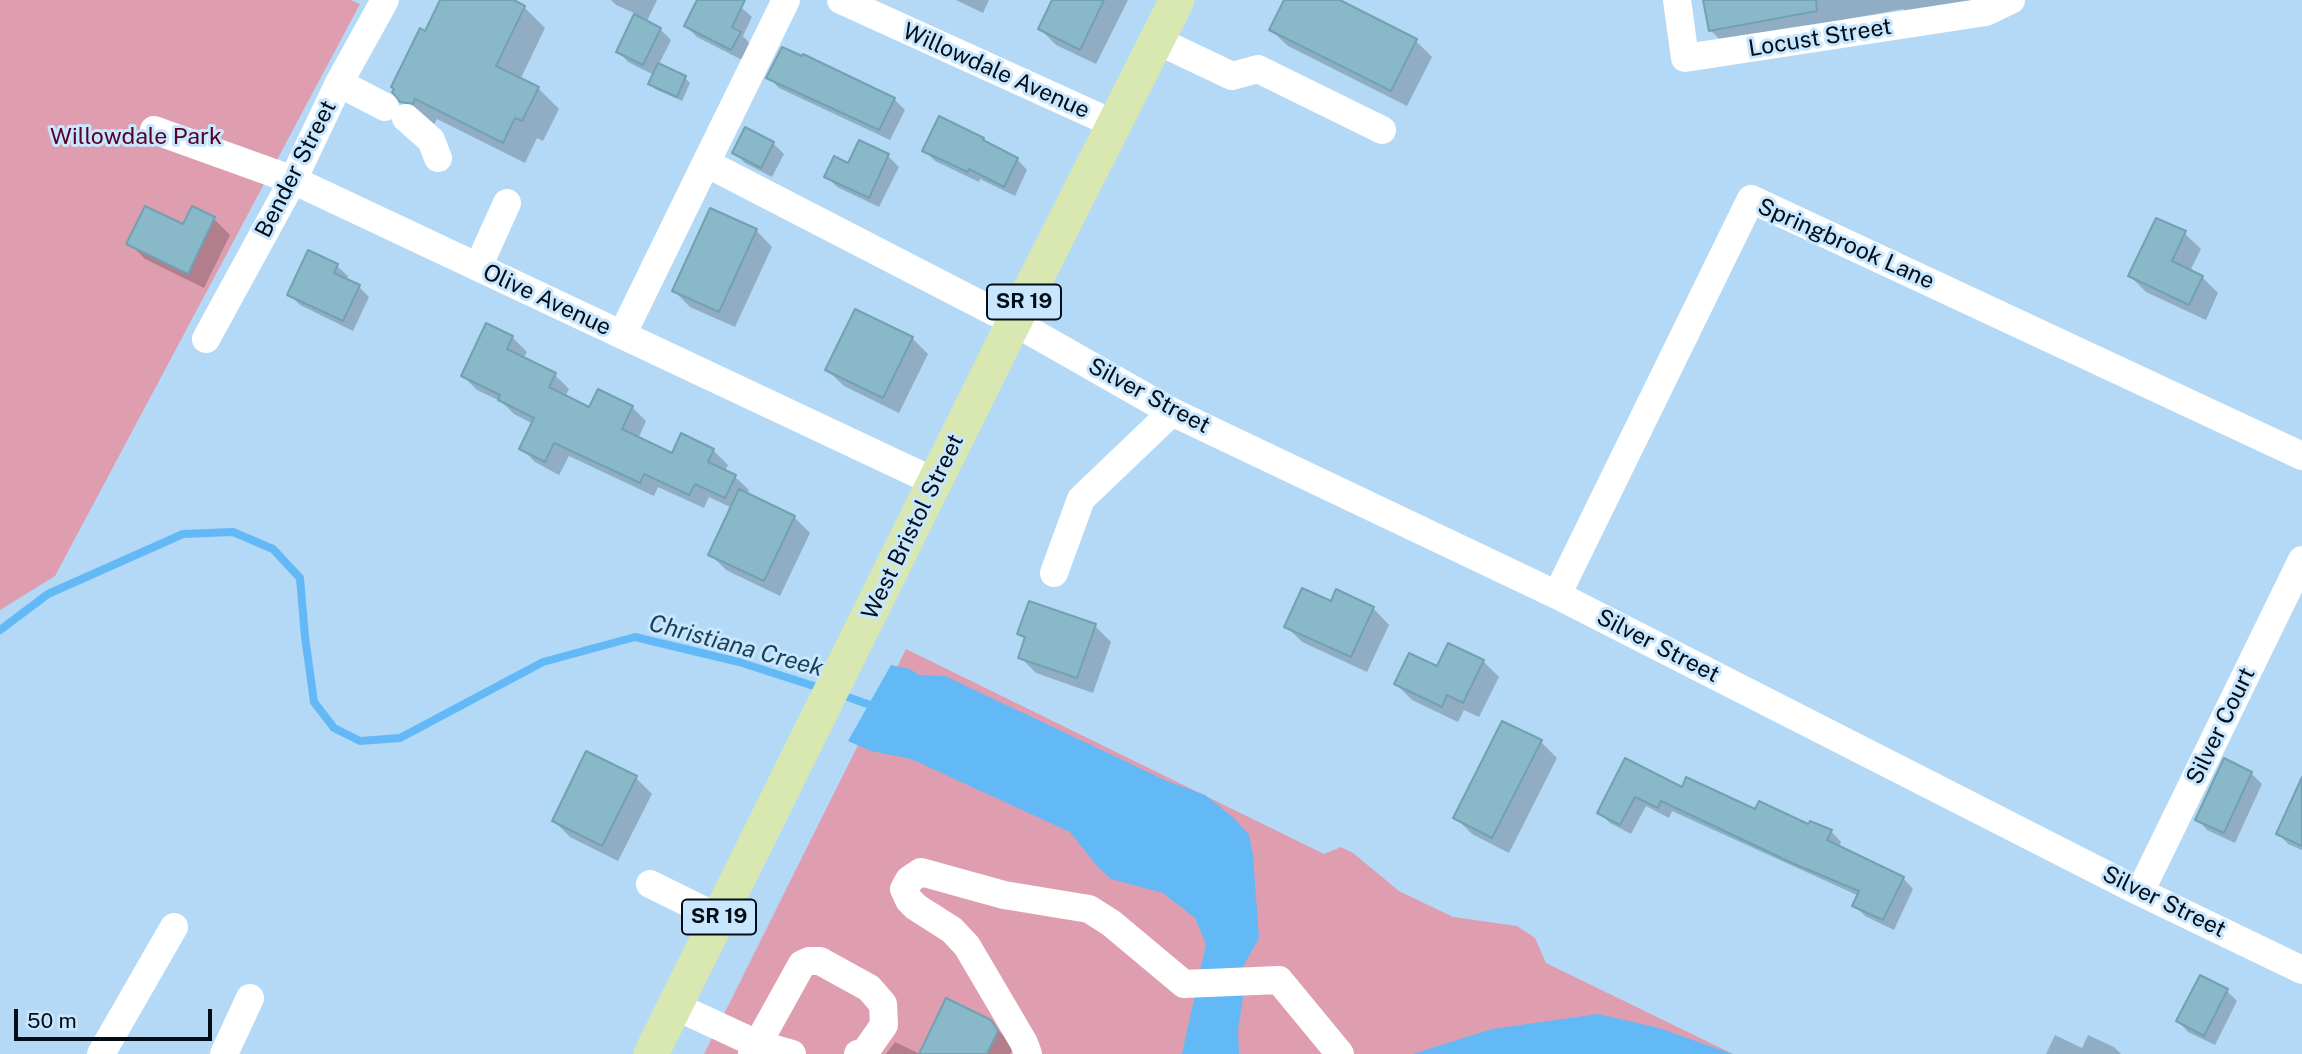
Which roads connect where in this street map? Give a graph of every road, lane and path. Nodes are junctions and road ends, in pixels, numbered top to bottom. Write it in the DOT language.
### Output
graph roads {
  1 [pos="786,0"];
  2 [pos="841,0"];
  3 [pos="1177,0"];
  4 [pos="1677,0"];
  5 [pos="2011,0"];
  6 [pos="383,1"];
  7 [pos="1156,40"];
  8 [pos="339,83"];
  9 [pos="1114,124"];
  10 [pos="154,130"];
  11 [pos="1382,130"];
  12 [pos="438,158"];
  13 [pos="706,163"];
  14 [pos="293,180"];
  15 [pos="506,203"];
  16 [pos="478,267"];
  17 [pos="1014,322"];
  18 [pos="622,335"];
  19 [pos="206,338"];
  20 [pos="1172,412"];
  21 [pos="2302,456"];
  22 [pos="935,482"];
  23 [pos="2302,560"];
  24 [pos="1055,573"];
  25 [pos="1557,595"];
  26 [pos="650,884"];
  27 [pos="2140,891"];
  28 [pos="719,918"];
  29 [pos="174,926"];
  30 [pos="2302,970"];
  31 [pos="250,998"];
  32 [pos="675,1006"];
  33 [pos="755,1049"];
  34 [pos="101,1054"];
  35 [pos="224,1054"];
  36 [pos="651,1054"];
  37 [pos="792,1054"];
  38 [pos="859,1054"];
  39 [pos="1028,1054"];
  40 [pos="1340,1054"];
  1 -- 13 [label="street"];
  2 -- 9 [label="street, Willowdale Avenue"];
  3 -- 7 [label="main road, West Bristol Street / SR 19"];
  4 -- 5 [label="street, Locust Street"];
  6 -- 8 [label="street, Bender Street"];
  7 -- 9 [label="main road, West Bristol Street / SR 19"];
  7 -- 11 [label="street"];
  8 -- 12 [label="street"];
  8 -- 14 [label="street, Bender Street"];
  9 -- 17 [label="main road, West Bristol Street / SR 19"];
  10 -- 14 [label="street, Olive Avenue"];
  13 -- 17 [label="street, Silver Street"];
  13 -- 18 [label="street"];
  14 -- 16 [label="street, Olive Avenue"];
  14 -- 19 [label="street, Bender Street"];
  15 -- 16 [label="street"];
  16 -- 18 [label="street, Olive Avenue"];
  17 -- 20 [label="street, Silver Street"];
  17 -- 22 [label="main road, West Bristol Street / SR 19"];
  18 -- 22 [label="street, Olive Avenue"];
  20 -- 24 [label="street"];
  20 -- 25 [label="street, Silver Street"];
  21 -- 25 [label="street, Springbrook Lane"];
  22 -- 28 [label="main road, West Bristol Street / SR 19"];
  23 -- 27 [label="street, Silver Court"];
  25 -- 27 [label="street, Silver Street"];
  26 -- 28 [label="street"];
  27 -- 30 [label="street, Silver Street"];
  28 -- 32 [label="main road, West Bristol Street / SR 19"];
  29 -- 34 [label="street"];
  31 -- 35 [label="street"];
  32 -- 33 [label="street"];
  32 -- 36 [label="main road, West Bristol Street / SR 19"];
  33 -- 37 [label="street"];
  33 -- 38 [label="street"];
  39 -- 40 [label="street"];
}
